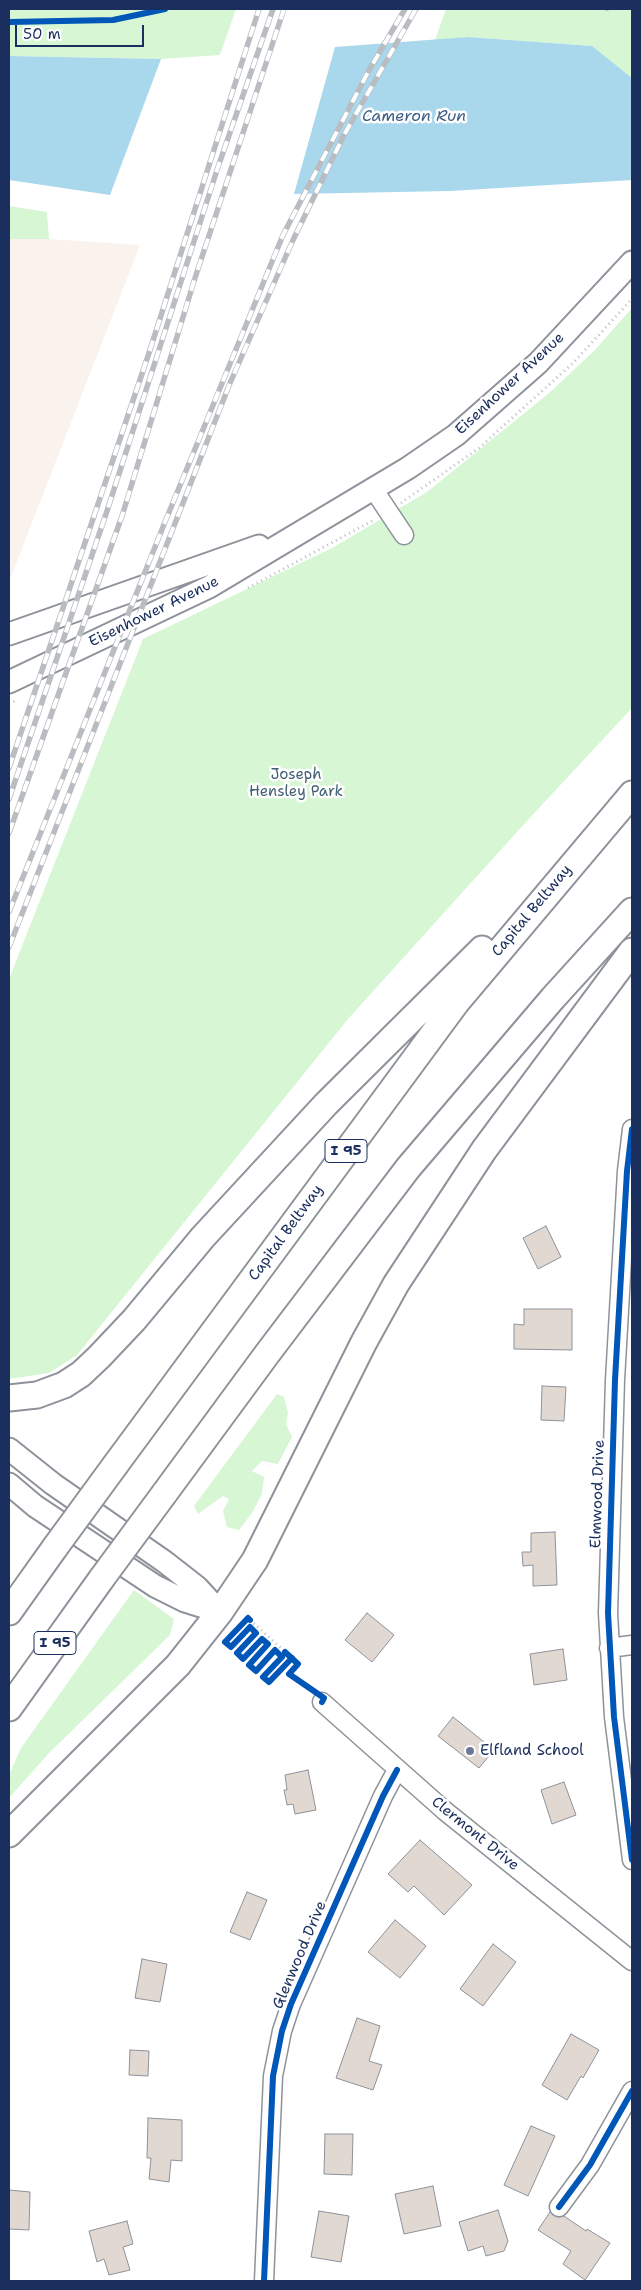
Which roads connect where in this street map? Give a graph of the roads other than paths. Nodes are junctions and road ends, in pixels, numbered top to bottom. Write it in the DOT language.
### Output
graph roads {
  1 [pos="632,262"];
  2 [pos="374,490"];
  3 [pos="404,535"];
  4 [pos="295,536"];
  5 [pos="9,634"];
  6 [pos="9,682"];
  7 [pos="632,794"];
  8 [pos="587,845"];
  9 [pos="632,911"];
  10 [pos="632,951"];
  11 [pos="632,1129"];
  12 [pos="626,1277"];
  13 [pos="9,1398"];
  14 [pos="9,1449"];
  15 [pos="9,1484"];
  16 [pos="9,1612"];
  17 [pos="220,1612"];
  18 [pos="632,1645"];
  19 [pos="609,1648"];
  20 [pos="322,1702"];
  21 [pos="9,1708"];
  22 [pos="397,1770"];
  23 [pos="9,1834"];
  24 [pos="632,1860"];
  25 [pos="632,1961"];
  26 [pos="632,2091"];
  27 [pos="559,2207"];
  28 [pos="264,2281"];
  1 -- 2 [label="main road, Eisenhower Avenue"];
  2 -- 3 [label="street"];
  2 -- 4 [label="main road, Eisenhower Avenue"];
  4 -- 5 [label="main road, Eisenhower Avenue"];
  4 -- 6 [label="main road, Eisenhower Avenue"];
  7 -- 8 [label="highway, Capital Beltway / I 95"];
  8 -- 13 [label="highway"];
  8 -- 16 [label="highway, Capital Beltway / I 95, bridge"];
  9 -- 21 [label="highway, I 95, bridge"];
  10 -- 17 [label="highway"];
  11 -- 12 [label="street, Elmwood Drive"];
  12 -- 19 [label="street, Elmwood Drive"];
  14 -- 17 [label="main road"];
  15 -- 17 [label="main road"];
  17 -- 23 [label="highway"];
  18 -- 19 [label="street"];
  19 -- 24 [label="street, Elmwood Drive"];
  20 -- 22 [label="street, Clermont Drive"];
  22 -- 25 [label="street, Clermont Drive"];
  22 -- 28 [label="street, Glenwood Drive"];
  26 -- 27 [label="street"];
}
